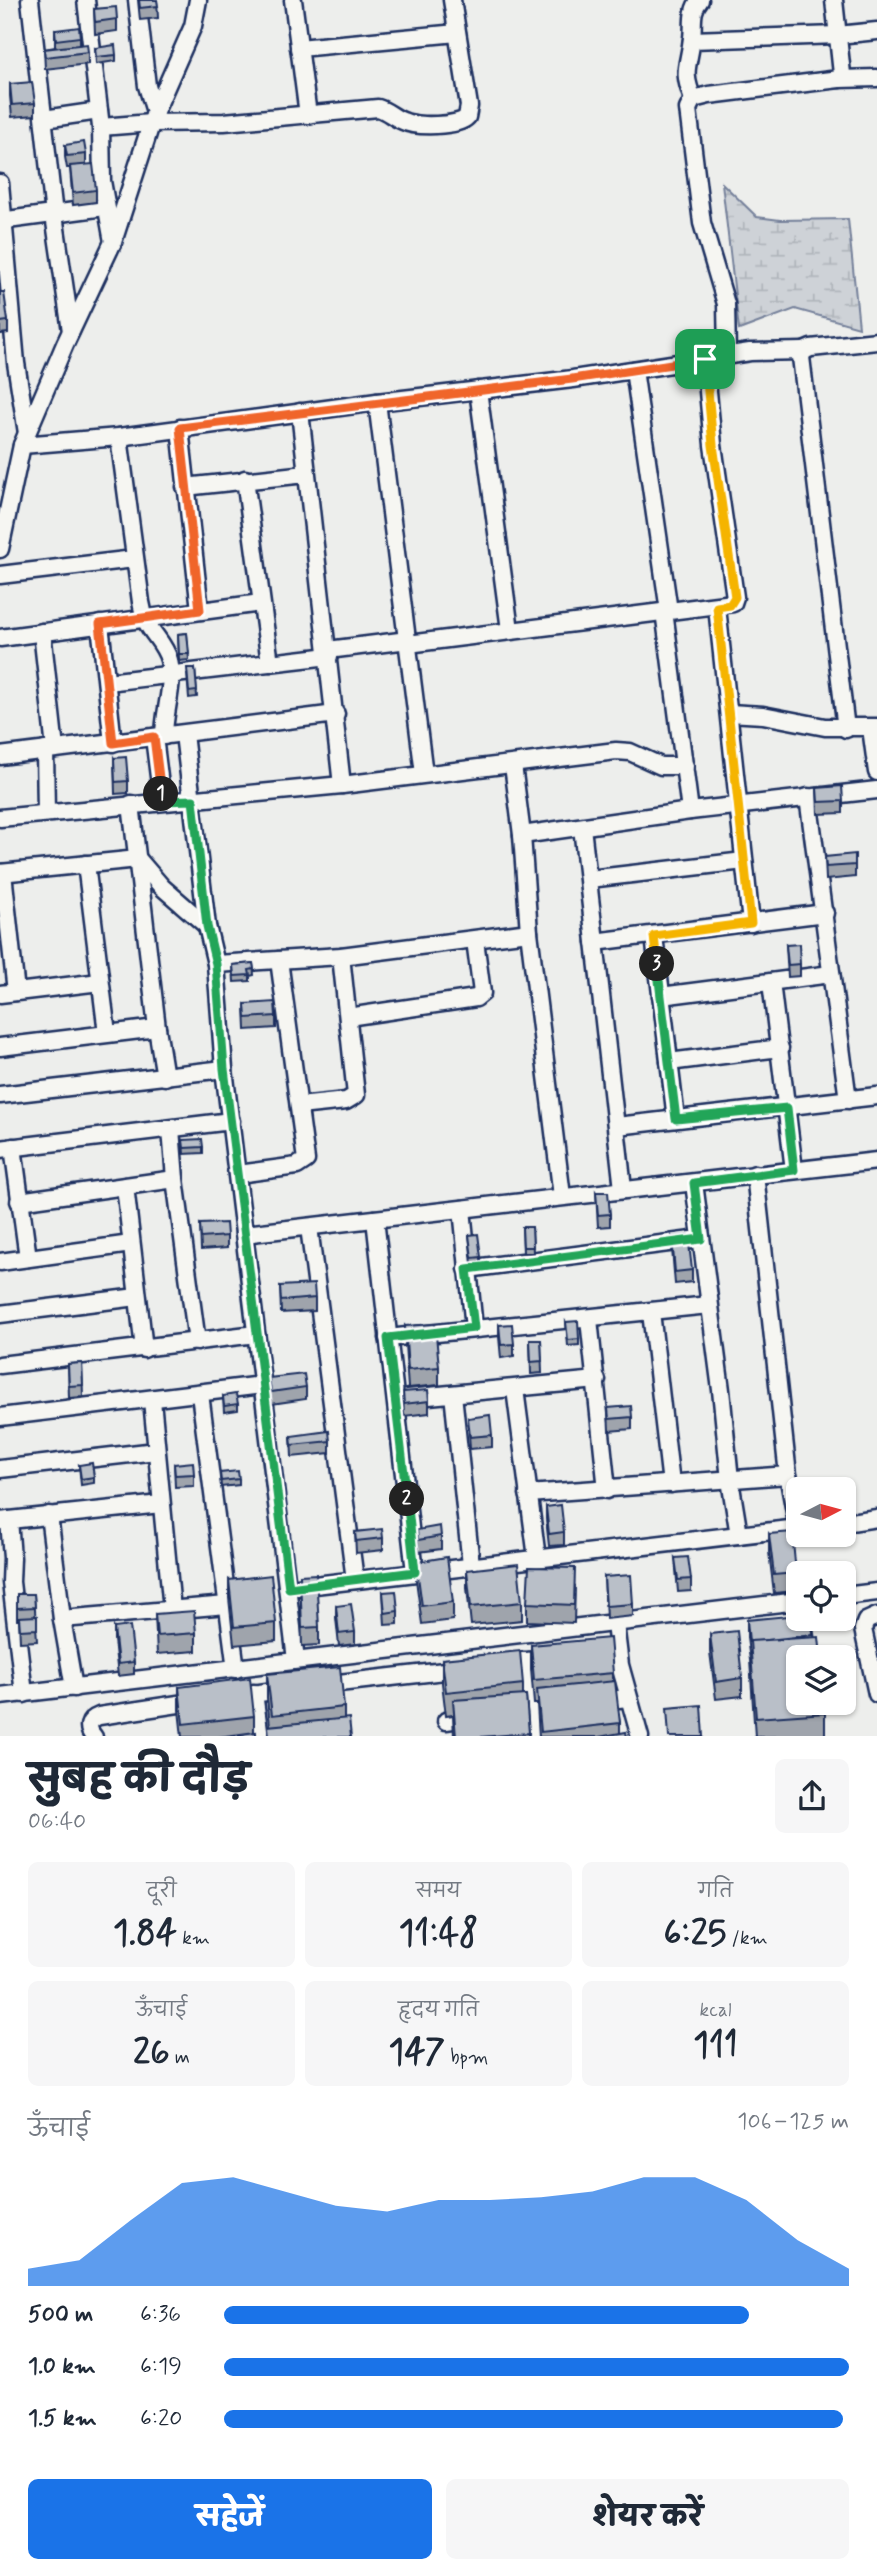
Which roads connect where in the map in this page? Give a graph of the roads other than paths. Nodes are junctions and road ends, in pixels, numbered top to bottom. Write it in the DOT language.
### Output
graph roads {
  1 [pos="30,0"];
  2 [pos="86,0"];
  3 [pos="136,0"];
  4 [pos="198,0"];
  5 [pos="293,0"];
  6 [pos="452,0"];
  7 [pos="700,0"];
  8 [pos="834,0"];
  9 [pos="877,31"];
  10 [pos="457,33"];
  11 [pos="838,35"];
  12 [pos="692,40"];
  13 [pos="299,48"];
  14 [pos="877,78"];
  15 [pos="839,79"];
  16 [pos="693,99"];
  17 [pos="308,115"];
  18 [pos="153,118"];
  19 [pos="44,119"];
  20 [pos="100,119"];
  21 [pos="0,183"];
  22 [pos="105,207"];
  23 [pos="54,215"];
  24 [pos="2,221"];
  25 [pos="113,242"];
  26 [pos="71,331"];
  27 [pos="877,341"];
  28 [pos="804,351"];
  29 [pos="727,355"];
  30 [pos="705,359"];
  31 [pos="634,370"];
  32 [pos="478,390"];
  33 [pos="377,402"];
  34 [pos="300,412"];
  35 [pos="180,428"];
  36 [pos="119,437"];
  37 [pos="24,439"];
  38 [pos="306,474"];
  39 [pos="246,479"];
  40 [pos="6,482"];
  41 [pos="185,487"];
  42 [pos="2,523"];
  43 [pos="0,549"];
  44 [pos="134,559"];
  45 [pos="0,575"];
  46 [pos="261,603"];
  47 [pos="717,607"];
  48 [pos="200,610"];
  49 [pos="667,611"];
  50 [pos="145,618"];
  51 [pos="100,624"];
  52 [pos="510,630"];
  53 [pos="42,632"];
  54 [pos="0,638"];
  55 [pos="408,642"];
  56 [pos="328,653"];
  57 [pos="270,663"];
  58 [pos="171,675"];
  59 [pos="107,682"];
  60 [pos="729,713"];
  61 [pos="336,714"];
  62 [pos="874,728"];
  63 [pos="846,729"];
  64 [pos="184,734"];
  65 [pos="159,736"];
  66 [pos="113,743"];
  67 [pos="50,750"];
  68 [pos="0,756"];
  69 [pos="513,765"];
  70 [pos="685,766"];
  71 [pos="877,772"];
  72 [pos="424,774"];
  73 [pos="342,785"];
  74 [pos="877,790"];
  75 [pos="808,797"];
  76 [pos="193,800"];
  77 [pos="162,801"];
  78 [pos="131,804"];
  79 [pos="739,805"];
  80 [pos="690,811"];
  81 [pos="46,813"];
  82 [pos="0,818"];
  83 [pos="582,827"];
  84 [pos="522,835"];
  85 [pos="138,859"];
  86 [pos="744,861"];
  87 [pos="86,864"];
  88 [pos="2,873"];
  89 [pos="589,879"];
  90 [pos="825,914"];
  91 [pos="751,923"];
  92 [pos="207,926"];
  93 [pos="530,932"];
  94 [pos="654,936"];
  95 [pos="475,940"];
  96 [pos="595,942"];
  97 [pos="341,956"];
  98 [pos="279,960"];
  99 [pos="216,964"];
  100 [pos="831,974"];
  101 [pos="100,982"];
  102 [pos="771,982"];
  103 [pos="8,993"];
  104 [pos="661,996"];
  105 [pos="348,1017"];
  106 [pos="157,1028"];
  107 [pos="107,1033"];
  108 [pos="0,1047"];
  109 [pos="780,1048"];
  110 [pos="669,1062"];
  111 [pos="224,1069"];
  112 [pos="165,1077"];
  113 [pos="0,1095"];
  114 [pos="877,1097"];
  115 [pos="848,1100"];
  116 [pos="299,1106"];
  117 [pos="787,1108"];
  118 [pos="676,1119"];
  119 [pos="231,1121"];
  120 [pos="617,1126"];
  121 [pos="171,1129"];
  122 [pos="7,1148"];
  123 [pos="877,1161"];
  124 [pos="794,1170"];
  125 [pos="238,1174"];
  126 [pos="755,1174"];
  127 [pos="175,1179"];
  128 [pos="694,1183"];
  129 [pos="125,1186"];
  130 [pos="623,1189"];
  131 [pos="562,1196"];
  132 [pos="19,1201"];
  133 [pos="462,1209"];
  134 [pos="374,1219"];
  135 [pos="309,1227"];
  136 [pos="244,1234"];
  137 [pos="701,1239"];
  138 [pos="131,1244"];
  139 [pos="28,1258"];
  140 [pos="0,1262"];
  141 [pos="467,1269"];
  142 [pos="137,1297"];
  143 [pos="709,1305"];
  144 [pos="651,1312"];
  145 [pos="0,1314"];
  146 [pos="589,1319"];
  147 [pos="474,1328"];
  148 [pos="256,1334"];
  149 [pos="388,1338"];
  150 [pos="197,1342"];
  151 [pos="144,1349"];
  152 [pos="0,1365"];
  153 [pos="597,1380"];
  154 [pos="262,1385"];
  155 [pos="515,1389"];
  156 [pos="200,1394"];
  157 [pos="453,1394"];
  158 [pos="397,1399"];
  159 [pos="152,1400"];
  160 [pos="0,1417"];
  161 [pos="156,1451"];
  162 [pos="0,1469"];
  163 [pos="788,1475"];
  164 [pos="730,1479"];
  165 [pos="671,1484"];
  166 [pos="607,1490"];
  167 [pos="527,1494"];
  168 [pos="161,1504"];
  169 [pos="49,1516"];
  170 [pos="877,1518"];
  171 [pos="4,1520"];
  172 [pos="856,1521"];
  173 [pos="786,1529"];
  174 [pos="739,1535"];
  175 [pos="537,1558"];
  176 [pos="471,1565"];
  177 [pos="415,1572"];
  178 [pos="6,1575"];
  179 [pos="355,1580"];
  180 [pos="289,1588"];
  181 [pos="877,1592"];
  182 [pos="856,1595"];
  183 [pos="856,1600"];
  184 [pos="786,1603"];
  185 [pos="227,1605"];
  186 [pos="172,1610"];
  187 [pos="872,1618"];
  188 [pos="62,1619"];
  189 [pos="615,1624"];
  190 [pos="564,1657"];
  191 [pos="296,1660"];
  192 [pos="523,1661"];
  193 [pos="874,1668"];
  194 [pos="236,1669"];
  195 [pos="74,1688"];
  196 [pos="254,1693"];
  197 [pos="24,1694"];
  198 [pos="877,1694"];
  199 [pos="0,1696"];
  200 [pos="628,1698"];
  201 [pos="579,1704"];
  202 [pos="494,1714"];
  203 [pos="446,1721"];
  204 [pos="94,1736"];
  205 [pos="260,1736"];
  206 [pos="534,1736"];
  207 [pos="640,1736"];
  1 -- 19 [label="street"];
  2 -- 20 [label="street"];
  3 -- 18 [label="street"];
  4 -- 18 [label="street"];
  5 -- 13 [label="street"];
  6 -- 10 [label="street"];
  7 -- 12 [label="street"];
  8 -- 11 [label="street"];
  9 -- 11 [label="street"];
  10 -- 13 [label="street"];
  10 -- 17 [label="street"];
  11 -- 12 [label="street"];
  11 -- 15 [label="street"];
  12 -- 16 [label="street"];
  13 -- 17 [label="street"];
  14 -- 15 [label="street"];
  15 -- 16 [label="street"];
  16 -- 29 [label="street"];
  17 -- 18 [label="street"];
  18 -- 20 [label="street"];
  18 -- 25 [label="street"];
  19 -- 20 [label="street"];
  19 -- 23 [label="street"];
  20 -- 22 [label="street"];
  21 -- 24 [label="street"];
  22 -- 23 [label="street"];
  22 -- 25 [label="street"];
  23 -- 24 [label="street"];
  23 -- 26 [label="street"];
  24 -- 37 [label="street"];
  25 -- 26 [label="street"];
  26 -- 37 [label="street"];
  27 -- 28 [label="street"];
  28 -- 29 [label="street"];
  28 -- 63 [label="street"];
  29 -- 30 [label="street"];
  30 -- 31 [label="street"];
  30 -- 47 [label="street"];
  31 -- 32 [label="street"];
  31 -- 49 [label="street"];
  32 -- 33 [label="street"];
  32 -- 52 [label="street"];
  33 -- 34 [label="street"];
  33 -- 55 [label="street"];
  34 -- 35 [label="street"];
  34 -- 38 [label="street"];
  35 -- 36 [label="street"];
  35 -- 41 [label="street"];
  36 -- 37 [label="street"];
  36 -- 44 [label="street"];
  37 -- 40 [label="street"];
  38 -- 39 [label="street"];
  38 -- 56 [label="street"];
  39 -- 41 [label="street"];
  39 -- 46 [label="street"];
  40 -- 42 [label="street"];
  41 -- 48 [label="street"];
  42 -- 43 [label="street"];
  44 -- 45 [label="street"];
  44 -- 50 [label="street"];
  46 -- 48 [label="street"];
  46 -- 57 [label="street"];
  47 -- 49 [label="street"];
  47 -- 60 [label="street"];
  48 -- 50 [label="street"];
  49 -- 52 [label="street"];
  49 -- 70 [label="street"];
  50 -- 51 [label="street"];
  50 -- 58 [label="street"];
  51 -- 53 [label="street"];
  51 -- 59 [label="street"];
  52 -- 55 [label="street"];
  53 -- 54 [label="street"];
  53 -- 67 [label="street"];
  55 -- 56 [label="street"];
  55 -- 72 [label="street"];
  56 -- 57 [label="street"];
  56 -- 61 [label="street"];
  57 -- 58 [label="street"];
  58 -- 59 [label="street"];
  58 -- 65 [label="street"];
  59 -- 66 [label="street"];
  60 -- 63 [label="street"];
  60 -- 79 [label="street"];
  61 -- 64 [label="street"];
  61 -- 73 [label="street"];
  62 -- 63 [label="street"];
  62 -- 71 [label="street"];
  64 -- 65 [label="street"];
  64 -- 76 [label="street"];
  65 -- 66 [label="street"];
  65 -- 77 [label="street"];
  66 -- 67 [label="street"];
  67 -- 68 [label="street"];
  67 -- 81 [label="street"];
  69 -- 70 [label="street"];
  69 -- 72 [label="street"];
  69 -- 84 [label="street"];
  70 -- 80 [label="street"];
  72 -- 73 [label="street"];
  73 -- 76 [label="street"];
  74 -- 75 [label="street"];
  75 -- 79 [label="street"];
  75 -- 90 [label="street"];
  76 -- 77 [label="street"];
  76 -- 92 [label="street"];
  77 -- 78 [label="street"];
  78 -- 81 [label="street"];
  78 -- 85 [label="street"];
  79 -- 80 [label="street"];
  79 -- 86 [label="street"];
  80 -- 83 [label="street"];
  81 -- 82 [label="street"];
  83 -- 84 [label="street"];
  83 -- 89 [label="street"];
  84 -- 93 [label="street"];
  85 -- 87 [label="street"];
  85 -- 92 [label="street"];
  85 -- 106 [label="street"];
  86 -- 89 [label="street"];
  86 -- 91 [label="street"];
  87 -- 88 [label="street"];
  87 -- 101 [label="street"];
  88 -- 103 [label="street"];
  89 -- 96 [label="street"];
  90 -- 91 [label="street"];
  90 -- 100 [label="street"];
  91 -- 94 [label="street"];
  92 -- 99 [label="street"];
  93 -- 95 [label="street"];
  93 -- 131 [label="street"];
  94 -- 96 [label="street"];
  94 -- 104 [label="street"];
  95 -- 97 [label="street"];
  95 -- 105 [label="street"];
  96 -- 120 [label="street"];
  97 -- 98 [label="street"];
  97 -- 105 [label="street"];
  98 -- 99 [label="street"];
  98 -- 116 [label="street"];
  99 -- 111 [label="street"];
  100 -- 102 [label="street"];
  100 -- 115 [label="street"];
  101 -- 103 [label="street"];
  101 -- 107 [label="street"];
  102 -- 104 [label="street"];
  102 -- 109 [label="street"];
  104 -- 110 [label="street"];
  105 -- 116 [label="street"];
  106 -- 107 [label="street"];
  106 -- 112 [label="street"];
  107 -- 108 [label="street"];
  109 -- 110 [label="street"];
  109 -- 117 [label="street"];
  110 -- 118 [label="street"];
  111 -- 112 [label="street"];
  111 -- 119 [label="street"];
  112 -- 113 [label="street"];
  114 -- 115 [label="street"];
  115 -- 117 [label="street"];
  116 -- 125 [label="street"];
  117 -- 118 [label="street"];
  117 -- 124 [label="street"];
  118 -- 120 [label="street"];
  119 -- 121 [label="street"];
  119 -- 125 [label="street"];
  120 -- 130 [label="street"];
  121 -- 122 [label="street"];
  121 -- 127 [label="street"];
  122 -- 132 [label="street"];
  123 -- 124 [label="street"];
  124 -- 126 [label="street"];
  125 -- 136 [label="street"];
  126 -- 128 [label="street"];
  126 -- 163 [label="street"];
  127 -- 129 [label="street"];
  127 -- 150 [label="street"];
  128 -- 130 [label="street"];
  128 -- 137 [label="street"];
  129 -- 132 [label="street"];
  129 -- 138 [label="street"];
  130 -- 131 [label="street"];
  131 -- 133 [label="street"];
  132 -- 139 [label="street"];
  133 -- 134 [label="street"];
  133 -- 141 [label="street"];
  134 -- 135 [label="street"];
  134 -- 149 [label="street"];
  135 -- 136 [label="street"];
  135 -- 179 [label="street"];
  136 -- 148 [label="street"];
  137 -- 141 [label="street"];
  137 -- 143 [label="street"];
  138 -- 139 [label="street"];
  138 -- 142 [label="street"];
  139 -- 140 [label="street"];
  141 -- 147 [label="street"];
  142 -- 145 [label="street"];
  142 -- 151 [label="street"];
  143 -- 144 [label="street"];
  143 -- 164 [label="street"];
  144 -- 146 [label="street"];
  144 -- 165 [label="street"];
  146 -- 147 [label="street"];
  146 -- 153 [label="street"];
  147 -- 149 [label="street"];
  148 -- 150 [label="street"];
  148 -- 154 [label="street"];
  149 -- 158 [label="street"];
  150 -- 151 [label="street"];
  151 -- 152 [label="street"];
  153 -- 155 [label="street"];
  153 -- 166 [label="street"];
  154 -- 156 [label="street"];
  154 -- 180 [label="street"];
  155 -- 157 [label="street"];
  155 -- 167 [label="street"];
  156 -- 159 [label="street"];
  156 -- 185 [label="street"];
  157 -- 158 [label="street"];
  157 -- 176 [label="street"];
  158 -- 177 [label="street"];
  159 -- 160 [label="street"];
  159 -- 161 [label="street"];
  161 -- 162 [label="street"];
  161 -- 168 [label="street"];
  163 -- 164 [label="street"];
  164 -- 165 [label="street"];
  164 -- 174 [label="street"];
  165 -- 166 [label="street"];
  166 -- 167 [label="street"];
  167 -- 175 [label="street"];
  168 -- 169 [label="street"];
  168 -- 186 [label="street"];
  169 -- 171 [label="street"];
  169 -- 188 [label="street"];
  170 -- 172 [label="street"];
  171 -- 178 [label="street"];
  173 -- 174 [label="street"];
  174 -- 175 [label="street"];
  175 -- 176 [label="street"];
  176 -- 177 [label="street"];
  177 -- 179 [label="street"];
  178 -- 197 [label="street"];
  179 -- 180 [label="street"];
  180 -- 191 [label="street"];
  181 -- 182 [label="street"];
  183 -- 187 [label="street"];
  184 -- 189 [label="street"];
  185 -- 186 [label="street"];
  185 -- 194 [label="street"];
  186 -- 188 [label="street"];
  187 -- 193 [label="street"];
  188 -- 195 [label="street"];
  189 -- 191 [label="street"];
  189 -- 200 [label="street"];
  190 -- 192 [label="street"];
  191 -- 194 [label="street"];
  192 -- 196 [label="street"];
  192 -- 206 [label="street"];
  193 -- 198 [label="street"];
  194 -- 195 [label="street"];
  195 -- 197 [label="street"];
  196 -- 204 [label="street"];
  196 -- 205 [label="street"];
  197 -- 199 [label="street"];
  200 -- 201 [label="street"];
  200 -- 207 [label="street"];
  202 -- 203 [label="street"];
}
